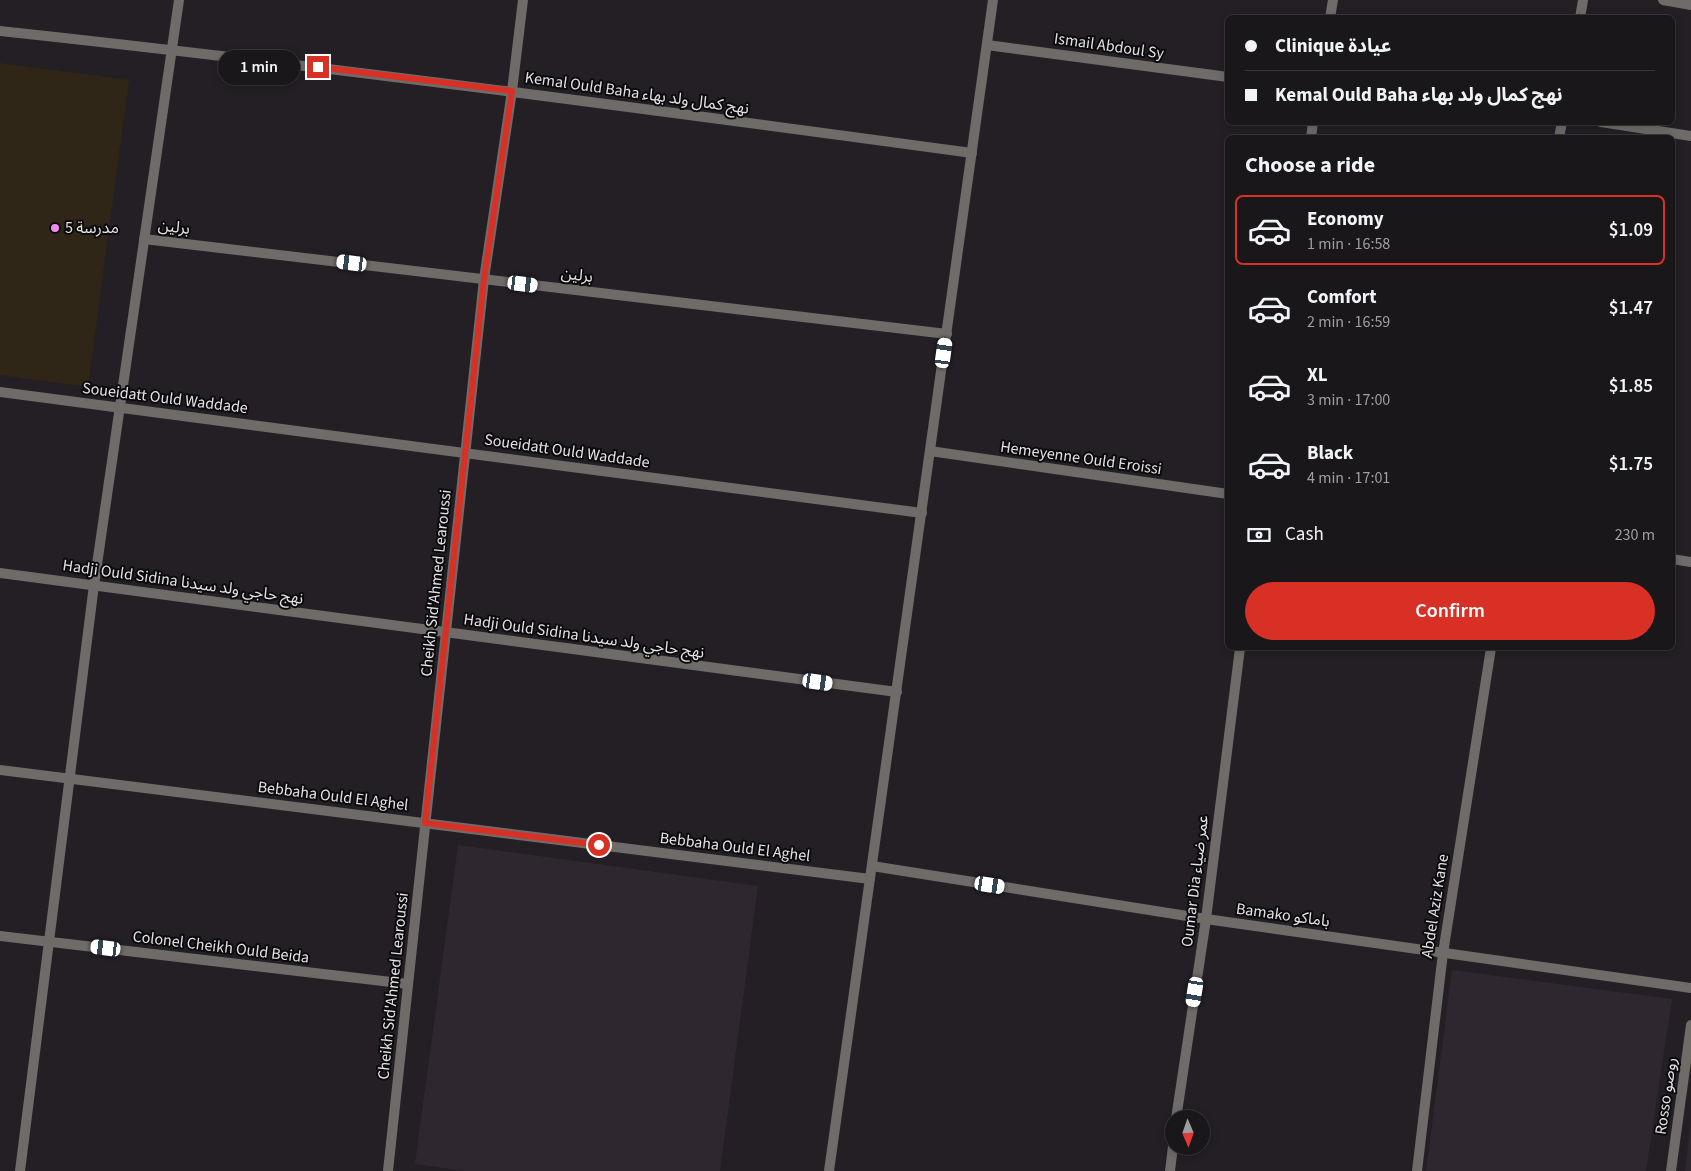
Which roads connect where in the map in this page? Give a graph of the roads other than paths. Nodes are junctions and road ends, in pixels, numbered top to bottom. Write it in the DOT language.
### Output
graph roads {
  1 [pos="179,0"];
  2 [pos="523,0"];
  3 [pos="994,0"];
  4 [pos="1333,0"];
  5 [pos="1583,0"];
  6 [pos="1663,0"];
  7 [pos="1691,5"];
  8 [pos="1330,15"];
  9 [pos="1580,15"];
  10 [pos="0,31"];
  11 [pos="987,45"];
  12 [pos="172,50"];
  13 [pos="1225,77"];
  14 [pos="512,91"];
  15 [pos="1620,125"];
  16 [pos="1691,136"];
  17 [pos="972,153"];
  18 [pos="144,239"];
  19 [pos="484,279"];
  20 [pos="947,334"];
  21 [pos="0,392"];
  22 [pos="120,408"];
  23 [pos="930,451"];
  24 [pos="465,453"];
  25 [pos="1225,494"];
  26 [pos="922,513"];
  27 [pos="1675,559"];
  28 [pos="1691,562"];
  29 [pos="0,573"];
  30 [pos="94,586"];
  31 [pos="446,632"];
  32 [pos="1240,650"];
  33 [pos="1490,650"];
  34 [pos="897,692"];
  35 [pos="0,770"];
  36 [pos="70,779"];
  37 [pos="425,823"];
  38 [pos="872,866"];
  39 [pos="870,879"];
  40 [pos="1206,919"];
  41 [pos="0,936"];
  42 [pos="49,942"];
  43 [pos="1443,954"];
  44 [pos="408,984"];
  45 [pos="1691,988"];
  46 [pos="1691,1030"];
  47 [pos="1177,1110"];
  48 [pos="1172,1155"];
  49 [pos="20,1171"];
  50 [pos="388,1171"];
  51 [pos="829,1171"];
  52 [pos="1170,1171"];
  53 [pos="1417,1171"];
  54 [pos="1670,1171"];
  1 -- 12 [label="street"];
  2 -- 14 [label="street, Cheikh Sid'Ahmed Learoussi"];
  3 -- 11 [label="street"];
  4 -- 8 [label="street"];
  5 -- 9 [label="street"];
  6 -- 7 [label="street"];
  10 -- 12 [label="street, Kemal Ould Baha نهج كمال ولد بهاء"];
  11 -- 13 [label="street, Ismail Abdoul Sy"];
  11 -- 17 [label="street"];
  12 -- 14 [label="street, Kemal Ould Baha نهج كمال ولد بهاء"];
  12 -- 18 [label="street"];
  14 -- 17 [label="street, Kemal Ould Baha نهج كمال ولد بهاء"];
  14 -- 19 [label="street, Cheikh Sid'Ahmed Learoussi"];
  15 -- 16 [label="street"];
  17 -- 20 [label="street"];
  18 -- 19 [label="street, برلين"];
  18 -- 22 [label="street"];
  19 -- 20 [label="street, برلين"];
  19 -- 24 [label="street, Cheikh Sid'Ahmed Learoussi"];
  20 -- 23 [label="street"];
  21 -- 22 [label="street, Soueidatt Ould Waddade"];
  22 -- 24 [label="street, Soueidatt Ould Waddade"];
  22 -- 30 [label="street"];
  23 -- 25 [label="street, Hemeyenne Ould Eroissi"];
  23 -- 26 [label="street"];
  24 -- 26 [label="street, Soueidatt Ould Waddade"];
  24 -- 31 [label="street, Cheikh Sid'Ahmed Learoussi"];
  26 -- 34 [label="street"];
  27 -- 28 [label="street"];
  29 -- 30 [label="street, Hadji Ould Sidina نهج حاجي ولد سيدنا"];
  30 -- 31 [label="street, Hadji Ould Sidina نهج حاجي ولد سيدنا"];
  30 -- 36 [label="street"];
  31 -- 34 [label="street, Hadji Ould Sidina نهج حاجي ولد سيدنا"];
  31 -- 37 [label="street, Cheikh Sid'Ahmed Learoussi"];
  32 -- 40 [label="street, Oumar Dia عمر ضياء"];
  33 -- 43 [label="street, Abdel Aziz Kane"];
  34 -- 38 [label="street"];
  35 -- 36 [label="street, Bebbaha Ould El Aghel"];
  36 -- 37 [label="street, Bebbaha Ould El Aghel"];
  36 -- 42 [label="street"];
  37 -- 39 [label="street, Bebbaha Ould El Aghel"];
  37 -- 44 [label="street, Cheikh Sid'Ahmed Learoussi"];
  38 -- 39 [label="street"];
  38 -- 40 [label="street, Bamako باماكو"];
  39 -- 51 [label="street"];
  40 -- 43 [label="street, Bamako باماكو"];
  40 -- 47 [label="street, Oumar Dia عمر ضياء"];
  41 -- 42 [label="street, Colonel Cheikh Ould Beida"];
  42 -- 44 [label="street, Colonel Cheikh Ould Beida"];
  42 -- 49 [label="street"];
  43 -- 45 [label="street, Bamako باماكو"];
  43 -- 53 [label="street, Abdel Aziz Kane"];
  44 -- 50 [label="street, Cheikh Sid'Ahmed Learoussi"];
  46 -- 54 [label="street, Rosso روصو"];
  48 -- 52 [label="street"];
}
